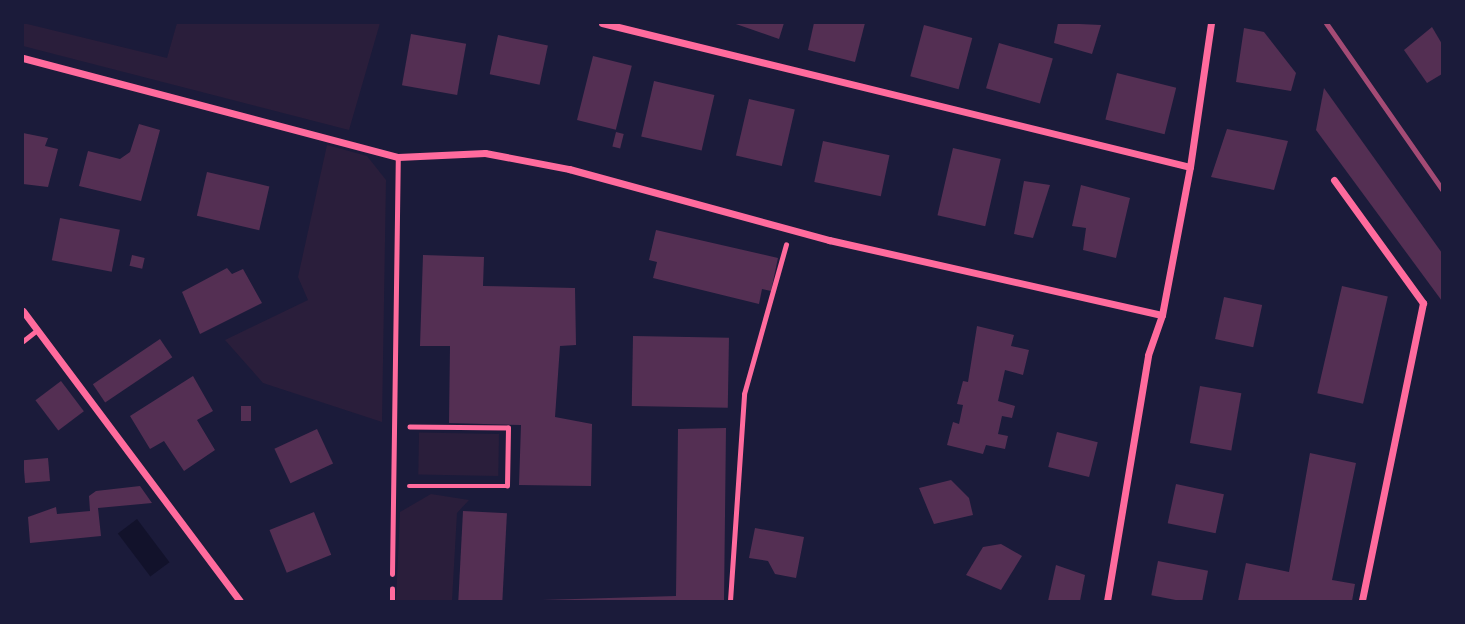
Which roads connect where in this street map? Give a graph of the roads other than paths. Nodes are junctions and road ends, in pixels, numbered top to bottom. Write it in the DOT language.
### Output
graph roads {
  1 [pos="603,23"];
  2 [pos="1211,23"];
  3 [pos="23,58"];
  4 [pos="398,157"];
  5 [pos="1190,167"];
  6 [pos="1334,180"];
  7 [pos="23,311"];
  8 [pos="1162,315"];
  9 [pos="37,331"];
  10 [pos="23,341"];
  11 [pos="392,574"];
  12 [pos="240,601"];
  13 [pos="1107,601"];
  14 [pos="1362,601"];
  1 -- 5 [label="street"];
  2 -- 5 [label="street"];
  3 -- 4 [label="street"];
  4 -- 8 [label="street"];
  4 -- 11 [label="lane"];
  5 -- 8 [label="street"];
  6 -- 14 [label="street"];
  7 -- 9 [label="street"];
  8 -- 13 [label="street"];
  9 -- 10 [label="lane"];
  9 -- 12 [label="street"];
}
